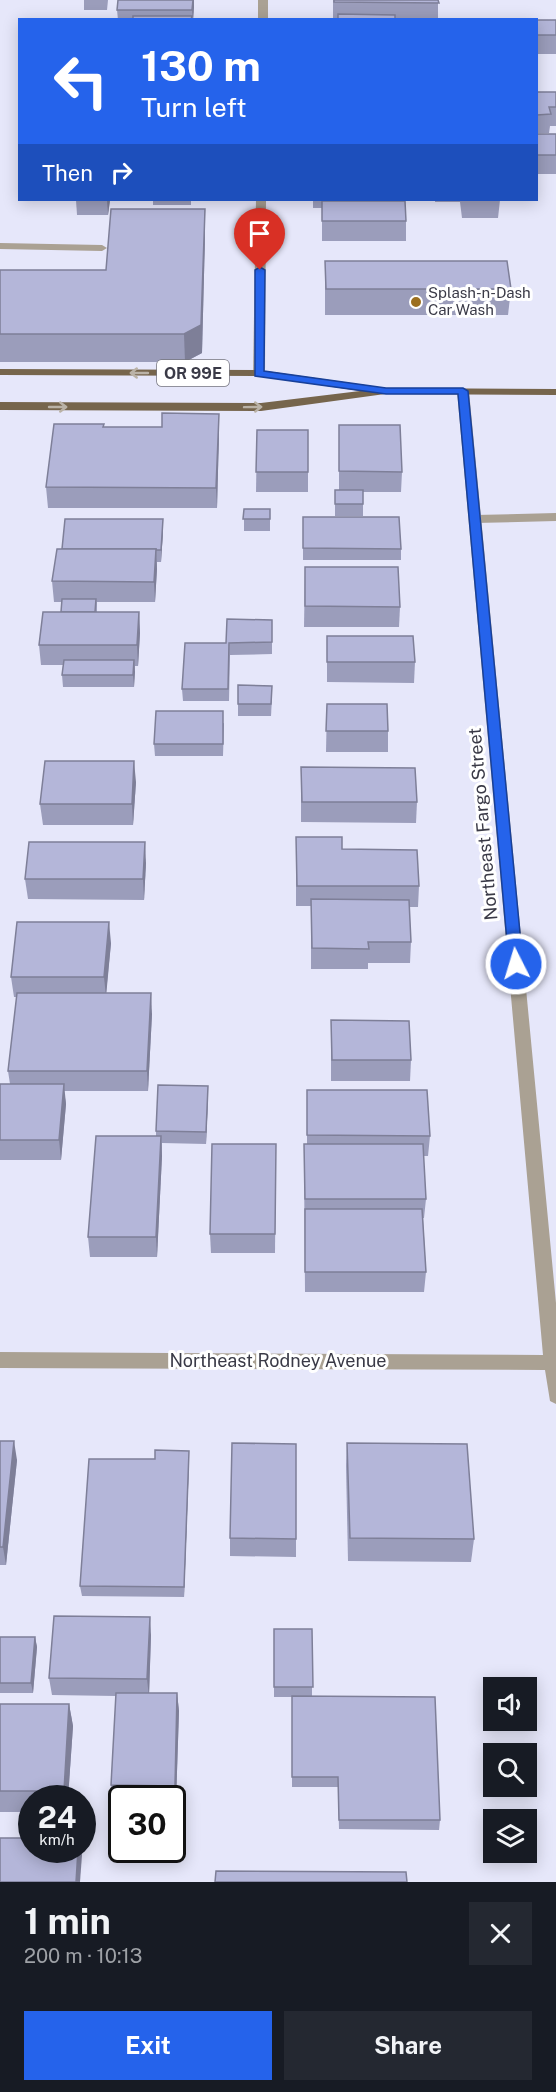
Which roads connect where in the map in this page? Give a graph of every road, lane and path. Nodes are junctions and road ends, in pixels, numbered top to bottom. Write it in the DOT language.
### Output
graph roads {
  1 [pos="263,0"];
  2 [pos="263,18"];
  3 [pos="261,201"];
  4 [pos="0,246"];
  5 [pos="102,248"];
  6 [pos="0,372"];
  7 [pos="259,373"];
  8 [pos="386,391"];
  9 [pos="463,391"];
  10 [pos="556,392"];
  11 [pos="0,406"];
  12 [pos="556,516"];
  13 [pos="475,519"];
  14 [pos="0,1360"];
  15 [pos="555,1363"];
  16 [pos="556,1396"];
  1 -- 2 [label="street"];
  3 -- 7 [label="street"];
  4 -- 5 [label="street"];
  7 -- 6 [label="main road, OR 99E, one-way"];
  7 -- 8 [label="main road, OR 99E"];
  8 -- 9 [label="main road, OR 99E"];
  11 -- 8 [label="main road, OR 99E, one-way"];
  9 -- 10 [label="main road, OR 99E"];
  9 -- 13 [label="street, Northeast Fargo Street"];
  12 -- 13 [label="street"];
  13 -- 15 [label="street, Northeast Fargo Street"];
  14 -- 15 [label="street, Northeast Rodney Avenue"];
  15 -- 16 [label="street, Northeast Fargo Street"];
}
